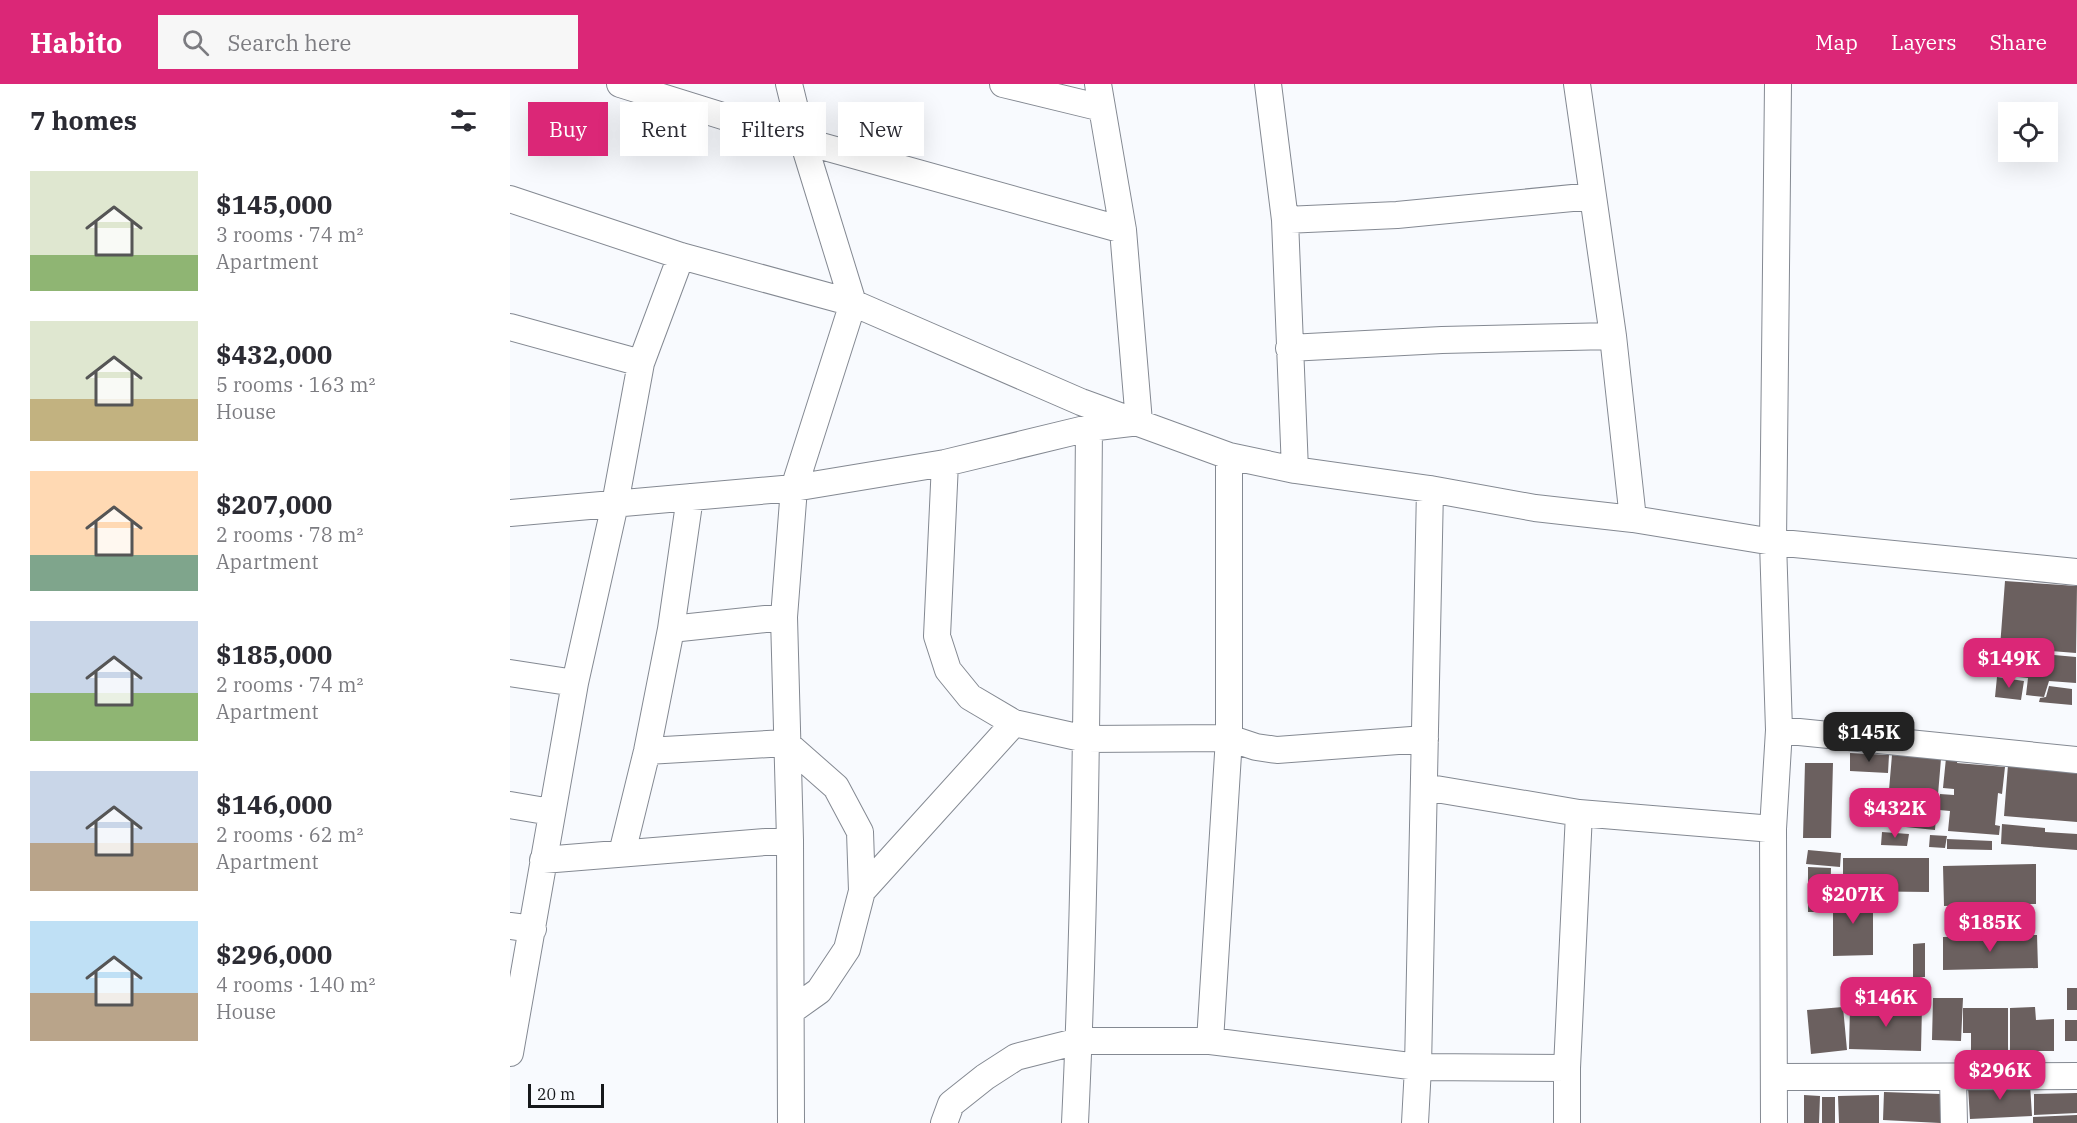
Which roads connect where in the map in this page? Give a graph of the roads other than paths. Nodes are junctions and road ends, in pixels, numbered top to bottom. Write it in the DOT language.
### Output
graph roads {
  1 [pos="621,84"];
  2 [pos="789,84"];
  3 [pos="1003,84"];
  4 [pos="1273,84"];
  5 [pos="1577,84"];
  6 [pos="1778,84"];
  7 [pos="1100,96"];
  8 [pos="793,102"];
  9 [pos="720,115"];
  10 [pos="826,148"];
  11 [pos="807,156"];
  12 [pos="1593,195"];
  13 [pos="510,200"];
  14 [pos="1285,220"];
  15 [pos="1123,230"];
  16 [pos="681,256"];
  17 [pos="853,303"];
  18 [pos="510,327"];
  19 [pos="1613,336"];
  20 [pos="1289,348"];
  21 [pos="641,363"];
  22 [pos="1139,422"];
  23 [pos="1089,428"];
  24 [pos="1229,456"];
  25 [pos="945,464"];
  26 [pos="1295,470"];
  27 [pos="794,488"];
  28 [pos="1430,489"];
  29 [pos="690,497"];
  30 [pos="615,504"];
  31 [pos="510,513"];
  32 [pos="1633,519"];
  33 [pos="1773,542"];
  34 [pos="2077,572"];
  35 [pos="784,617"];
  36 [pos="671,629"];
  37 [pos="510,673"];
  38 [pos="575,683"];
  39 [pos="1014,723"];
  40 [pos="1779,730"];
  41 [pos="1229,738"];
  42 [pos="1086,739"];
  43 [pos="1425,739"];
  44 [pos="786,743"];
  45 [pos="647,751"];
  46 [pos="2077,760"];
  47 [pos="1424,787"];
  48 [pos="510,805"];
  49 [pos="551,812"];
  50 [pos="1579,813"];
  51 [pos="1773,829"];
  52 [pos="790,840"];
  53 [pos="622,853"];
  54 [pos="543,860"];
  55 [pos="862,891"];
  56 [pos="521,927"];
  57 [pos="791,1011"];
  58 [pos="1079,1041"];
  59 [pos="1210,1041"];
  60 [pos="510,1051"];
  61 [pos="1418,1067"];
  62 [pos="1567,1068"];
  63 [pos="2077,1076"];
  64 [pos="1775,1077"];
  65 [pos="1953,1078"];
  66 [pos="791,1123"];
  67 [pos="944,1123"];
  68 [pos="1075,1123"];
  69 [pos="1415,1123"];
  70 [pos="1567,1123"];
  71 [pos="1774,1123"];
  72 [pos="1954,1123"];
  1 -- 9 [label="street"];
  2 -- 8 [label="street"];
  3 -- 7 [label="street"];
  4 -- 14 [label="street"];
  5 -- 12 [label="street"];
  6 -- 33 [label="street"];
  7 -- 15 [label="street"];
  10 -- 15 [label="street"];
  11 -- 17 [label="street"];
  12 -- 14 [label="street"];
  12 -- 19 [label="street"];
  13 -- 16 [label="street"];
  14 -- 20 [label="street"];
  15 -- 22 [label="street"];
  16 -- 17 [label="street"];
  16 -- 21 [label="street"];
  17 -- 22 [label="street"];
  17 -- 27 [label="street"];
  18 -- 21 [label="street"];
  19 -- 20 [label="street"];
  19 -- 32 [label="street"];
  20 -- 26 [label="street"];
  21 -- 30 [label="street"];
  22 -- 23 [label="street"];
  22 -- 24 [label="street"];
  23 -- 25 [label="street"];
  23 -- 42 [label="street"];
  24 -- 26 [label="street"];
  24 -- 41 [label="street"];
  25 -- 27 [label="street"];
  25 -- 39 [label="street"];
  26 -- 28 [label="street"];
  27 -- 29 [label="street"];
  27 -- 35 [label="street"];
  28 -- 32 [label="street"];
  28 -- 43 [label="street"];
  29 -- 30 [label="street"];
  29 -- 36 [label="street"];
  30 -- 31 [label="street"];
  30 -- 38 [label="street"];
  32 -- 33 [label="street"];
  33 -- 34 [label="street"];
  33 -- 40 [label="street"];
  35 -- 36 [label="street"];
  35 -- 44 [label="street"];
  36 -- 45 [label="street"];
  37 -- 38 [label="street"];
  38 -- 49 [label="street"];
  39 -- 42 [label="street"];
  39 -- 55 [label="street"];
  40 -- 46 [label="street"];
  40 -- 51 [label="street"];
  41 -- 42 [label="street"];
  41 -- 43 [label="street"];
  41 -- 59 [label="street"];
  42 -- 58 [label="street"];
  43 -- 47 [label="street"];
  44 -- 45 [label="street"];
  44 -- 52 [label="street"];
  44 -- 55 [label="street"];
  45 -- 53 [label="street"];
  47 -- 50 [label="street"];
  47 -- 61 [label="street"];
  48 -- 49 [label="street"];
  49 -- 54 [label="street"];
  50 -- 51 [label="street"];
  50 -- 62 [label="street"];
  51 -- 64 [label="street"];
  52 -- 53 [label="street"];
  52 -- 57 [label="street"];
  53 -- 54 [label="street"];
  54 -- 56 [label="street"];
  55 -- 57 [label="street"];
  56 -- 60 [label="street"];
  57 -- 66 [label="street"];
  58 -- 59 [label="street"];
  58 -- 67 [label="street"];
  58 -- 68 [label="street"];
  59 -- 61 [label="street"];
  61 -- 62 [label="street"];
  61 -- 69 [label="street"];
  62 -- 70 [label="street"];
  63 -- 65 [label="street"];
  64 -- 65 [label="street"];
  64 -- 71 [label="street"];
  65 -- 72 [label="street"];
}
